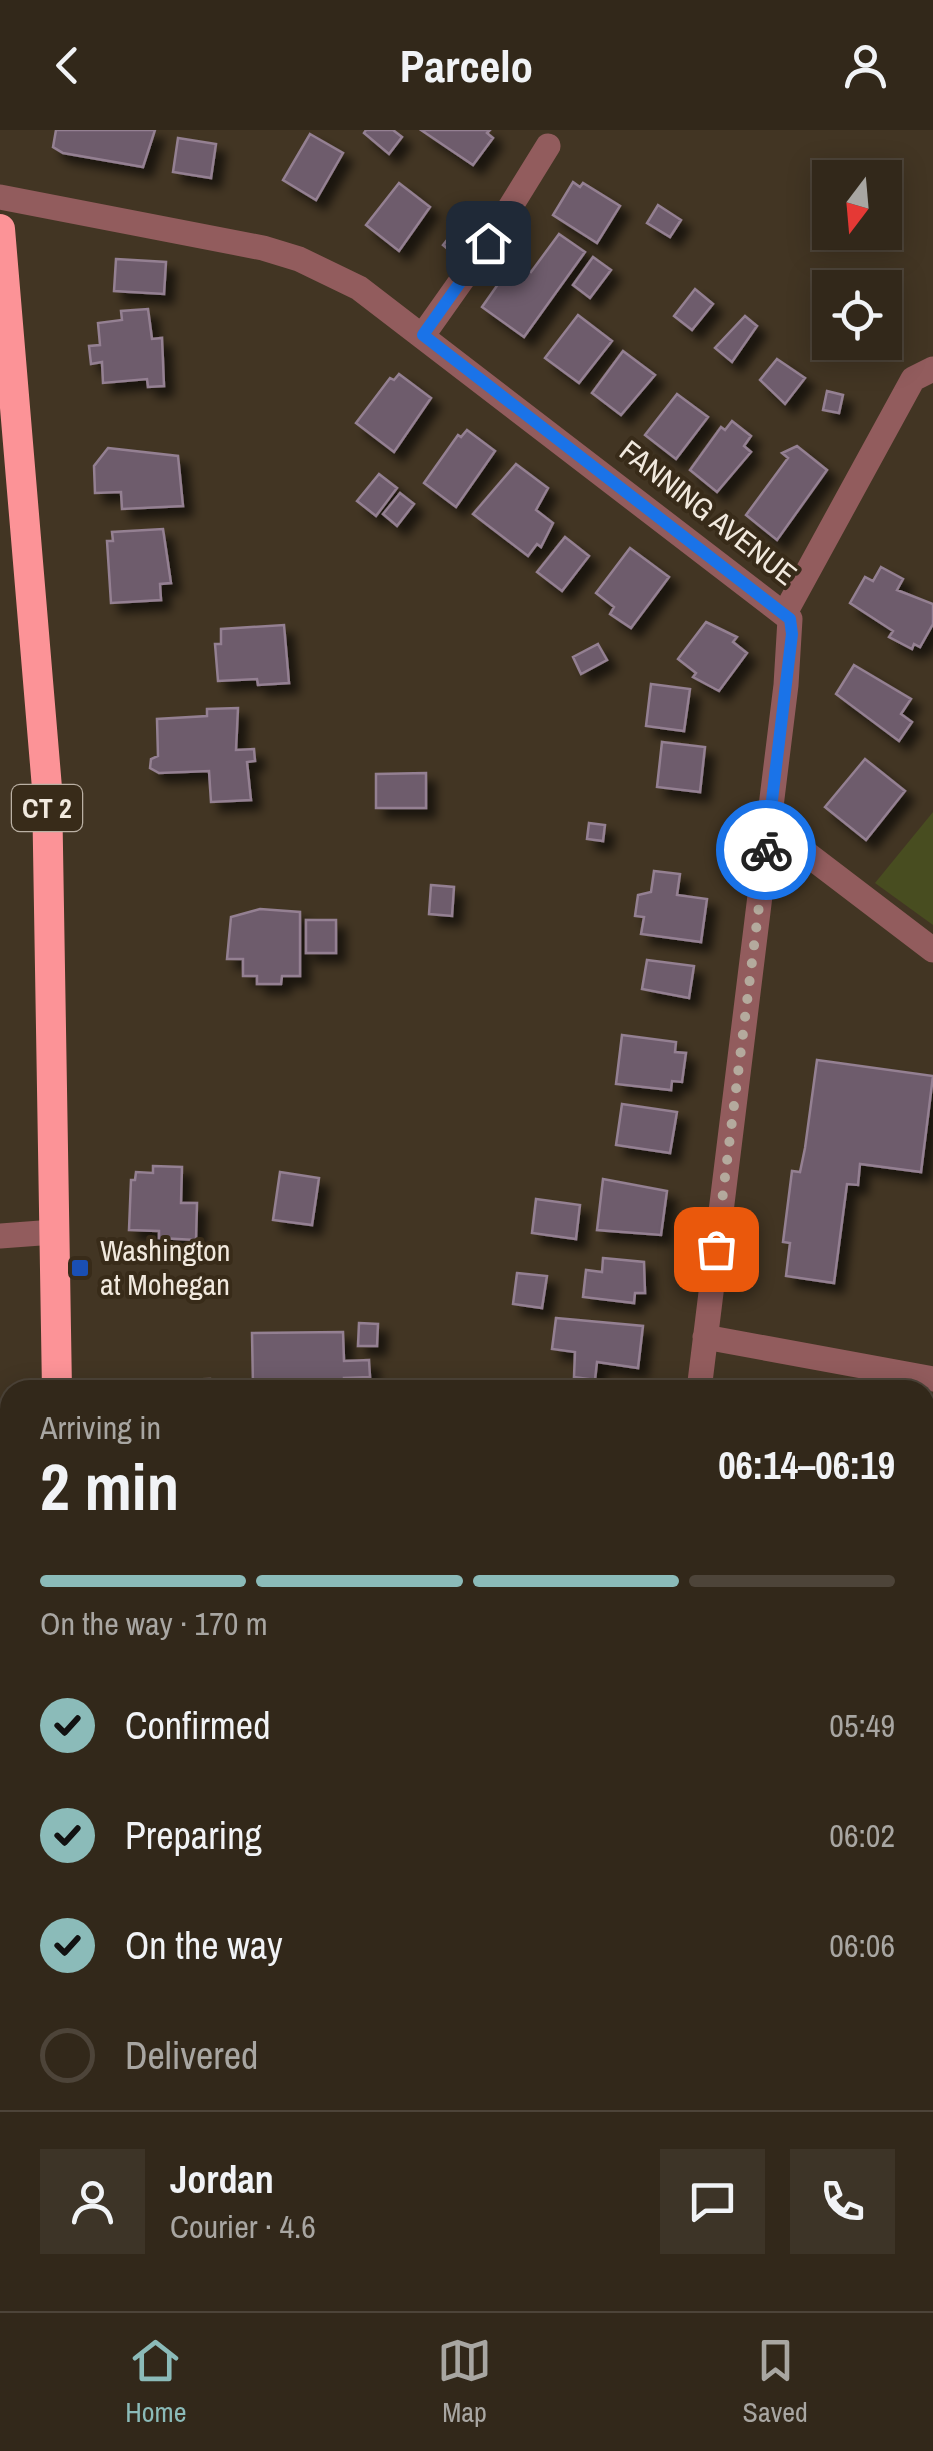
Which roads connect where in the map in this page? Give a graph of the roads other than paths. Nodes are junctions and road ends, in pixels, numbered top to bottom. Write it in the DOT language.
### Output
graph roads {
  1 [pos="548,146"];
  2 [pos="0,197"];
  3 [pos="0,229"];
  4 [pos="4,295"];
  5 [pos="423,335"];
  6 [pos="933,370"];
  7 [pos="786,613"];
  8 [pos="769,825"];
  9 [pos="933,950"];
  10 [pos="54,1232"];
  11 [pos="0,1236"];
  12 [pos="706,1338"];
  13 [pos="933,1379"];
  14 [pos="57,1380"];
  15 [pos="700,1380"];
  1 -- 5 [label="street"];
  2 -- 5 [label="street, FANNING AVENUE"];
  3 -- 4 [label="highway, CT 2"];
  4 -- 10 [label="highway, CT 2"];
  5 -- 7 [label="street, FANNING AVENUE"];
  6 -- 7 [label="street"];
  7 -- 8 [label="street, FANNING AVENUE"];
  8 -- 9 [label="street"];
  8 -- 12 [label="street, FANNING AVENUE"];
  10 -- 11 [label="street"];
  10 -- 14 [label="highway, CT 2"];
  12 -- 13 [label="street"];
  12 -- 15 [label="street, FANNING AVENUE"];
}
